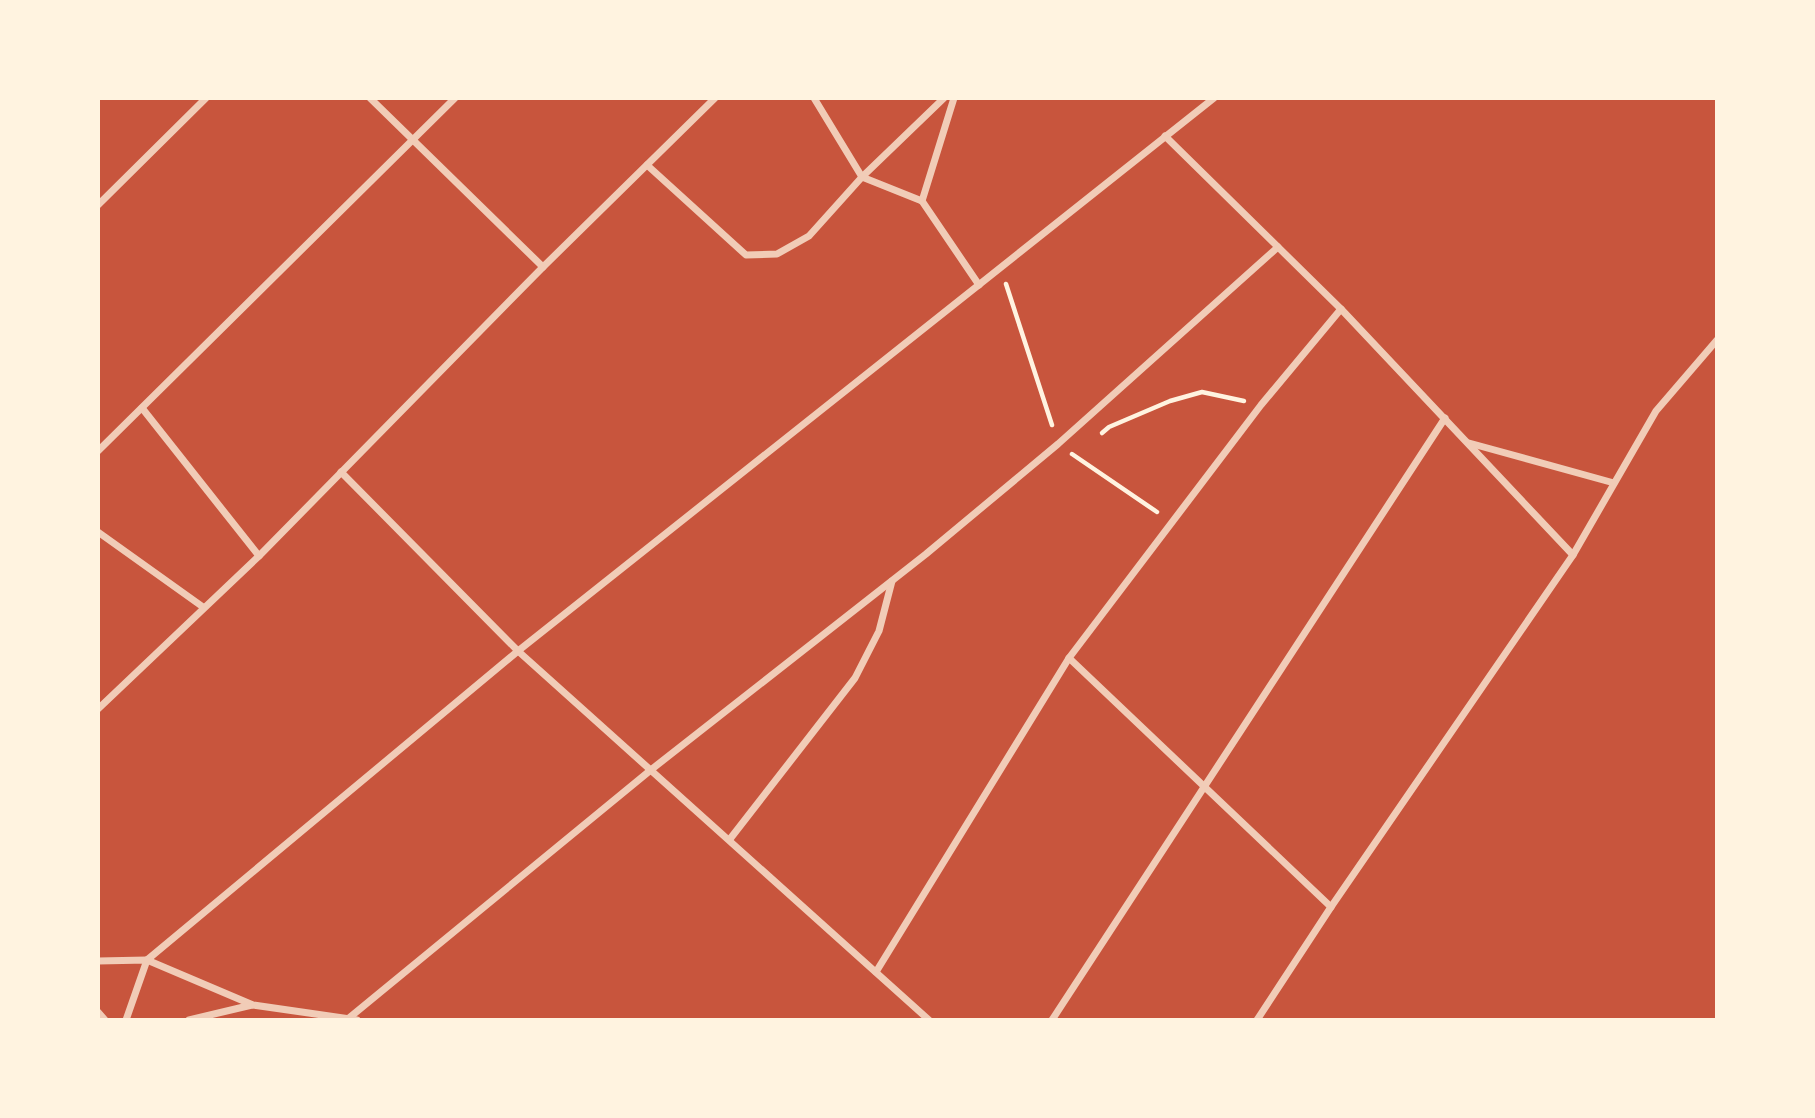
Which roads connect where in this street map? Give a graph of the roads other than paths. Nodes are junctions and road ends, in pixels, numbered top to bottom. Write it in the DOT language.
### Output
graph roads {
  1 [pos="205,98"];
  2 [pos="370,98"];
  3 [pos="455,98"];
  4 [pos="715,98"];
  5 [pos="814,98"];
  6 [pos="944,98"];
  7 [pos="954,98"];
  8 [pos="1214,98"];
  9 [pos="1165,136"];
  10 [pos="412,140"];
  11 [pos="647,165"];
  12 [pos="862,177"];
  13 [pos="922,201"];
  14 [pos="98,205"];
  15 [pos="1278,247"];
  16 [pos="543,267"];
  17 [pos="979,285"];
  18 [pos="1341,309"];
  19 [pos="1717,340"];
  20 [pos="142,408"];
  21 [pos="1445,418"];
  22 [pos="1469,443"];
  23 [pos="98,451"];
  24 [pos="341,472"];
  25 [pos="1615,483"];
  26 [pos="98,532"];
  27 [pos="1573,555"];
  28 [pos="259,556"];
  29 [pos="892,581"];
  30 [pos="203,607"];
  31 [pos="518,651"];
  32 [pos="1069,658"];
  33 [pos="98,709"];
  34 [pos="652,769"];
  35 [pos="1204,786"];
  36 [pos="730,839"];
  37 [pos="1331,907"];
  38 [pos="147,960"];
  39 [pos="98,961"];
  40 [pos="876,972"];
  41 [pos="253,1005"];
  42 [pos="98,1012"];
  43 [pos="353,1019"];
  44 [pos="106,1020"];
  45 [pos="126,1020"];
  46 [pos="189,1020"];
  47 [pos="929,1020"];
  48 [pos="1052,1020"];
  49 [pos="1256,1020"];
  1 -- 14 [label="street"];
  2 -- 10 [label="street"];
  3 -- 10 [label="street"];
  4 -- 11 [label="street"];
  5 -- 12 [label="street"];
  6 -- 12 [label="street"];
  7 -- 13 [label="street"];
  8 -- 9 [label="street"];
  9 -- 15 [label="street"];
  9 -- 17 [label="street"];
  10 -- 16 [label="street"];
  10 -- 20 [label="street"];
  11 -- 12 [label="street"];
  11 -- 16 [label="street"];
  12 -- 13 [label="street"];
  13 -- 17 [label="street"];
  15 -- 18 [label="street"];
  15 -- 29 [label="street"];
  16 -- 24 [label="street"];
  17 -- 31 [label="street"];
  18 -- 21 [label="street"];
  18 -- 32 [label="street"];
  19 -- 25 [label="street"];
  20 -- 23 [label="street"];
  20 -- 28 [label="street"];
  21 -- 22 [label="street"];
  21 -- 35 [label="street"];
  22 -- 25 [label="street"];
  22 -- 27 [label="street"];
  24 -- 28 [label="street"];
  24 -- 31 [label="street"];
  25 -- 27 [label="street"];
  26 -- 30 [label="street"];
  27 -- 37 [label="street"];
  28 -- 30 [label="street"];
  29 -- 34 [label="street"];
  29 -- 36 [label="street"];
  30 -- 33 [label="street"];
  31 -- 34 [label="street"];
  31 -- 38 [label="street"];
  32 -- 35 [label="street"];
  32 -- 40 [label="street"];
  34 -- 36 [label="street"];
  34 -- 43 [label="street"];
  35 -- 37 [label="street"];
  35 -- 48 [label="street"];
  36 -- 40 [label="street"];
  37 -- 49 [label="street"];
  38 -- 39 [label="street"];
  38 -- 41 [label="street"];
  38 -- 45 [label="street"];
  40 -- 47 [label="street"];
  41 -- 43 [label="street"];
  41 -- 46 [label="street"];
  42 -- 44 [label="street"];
}
